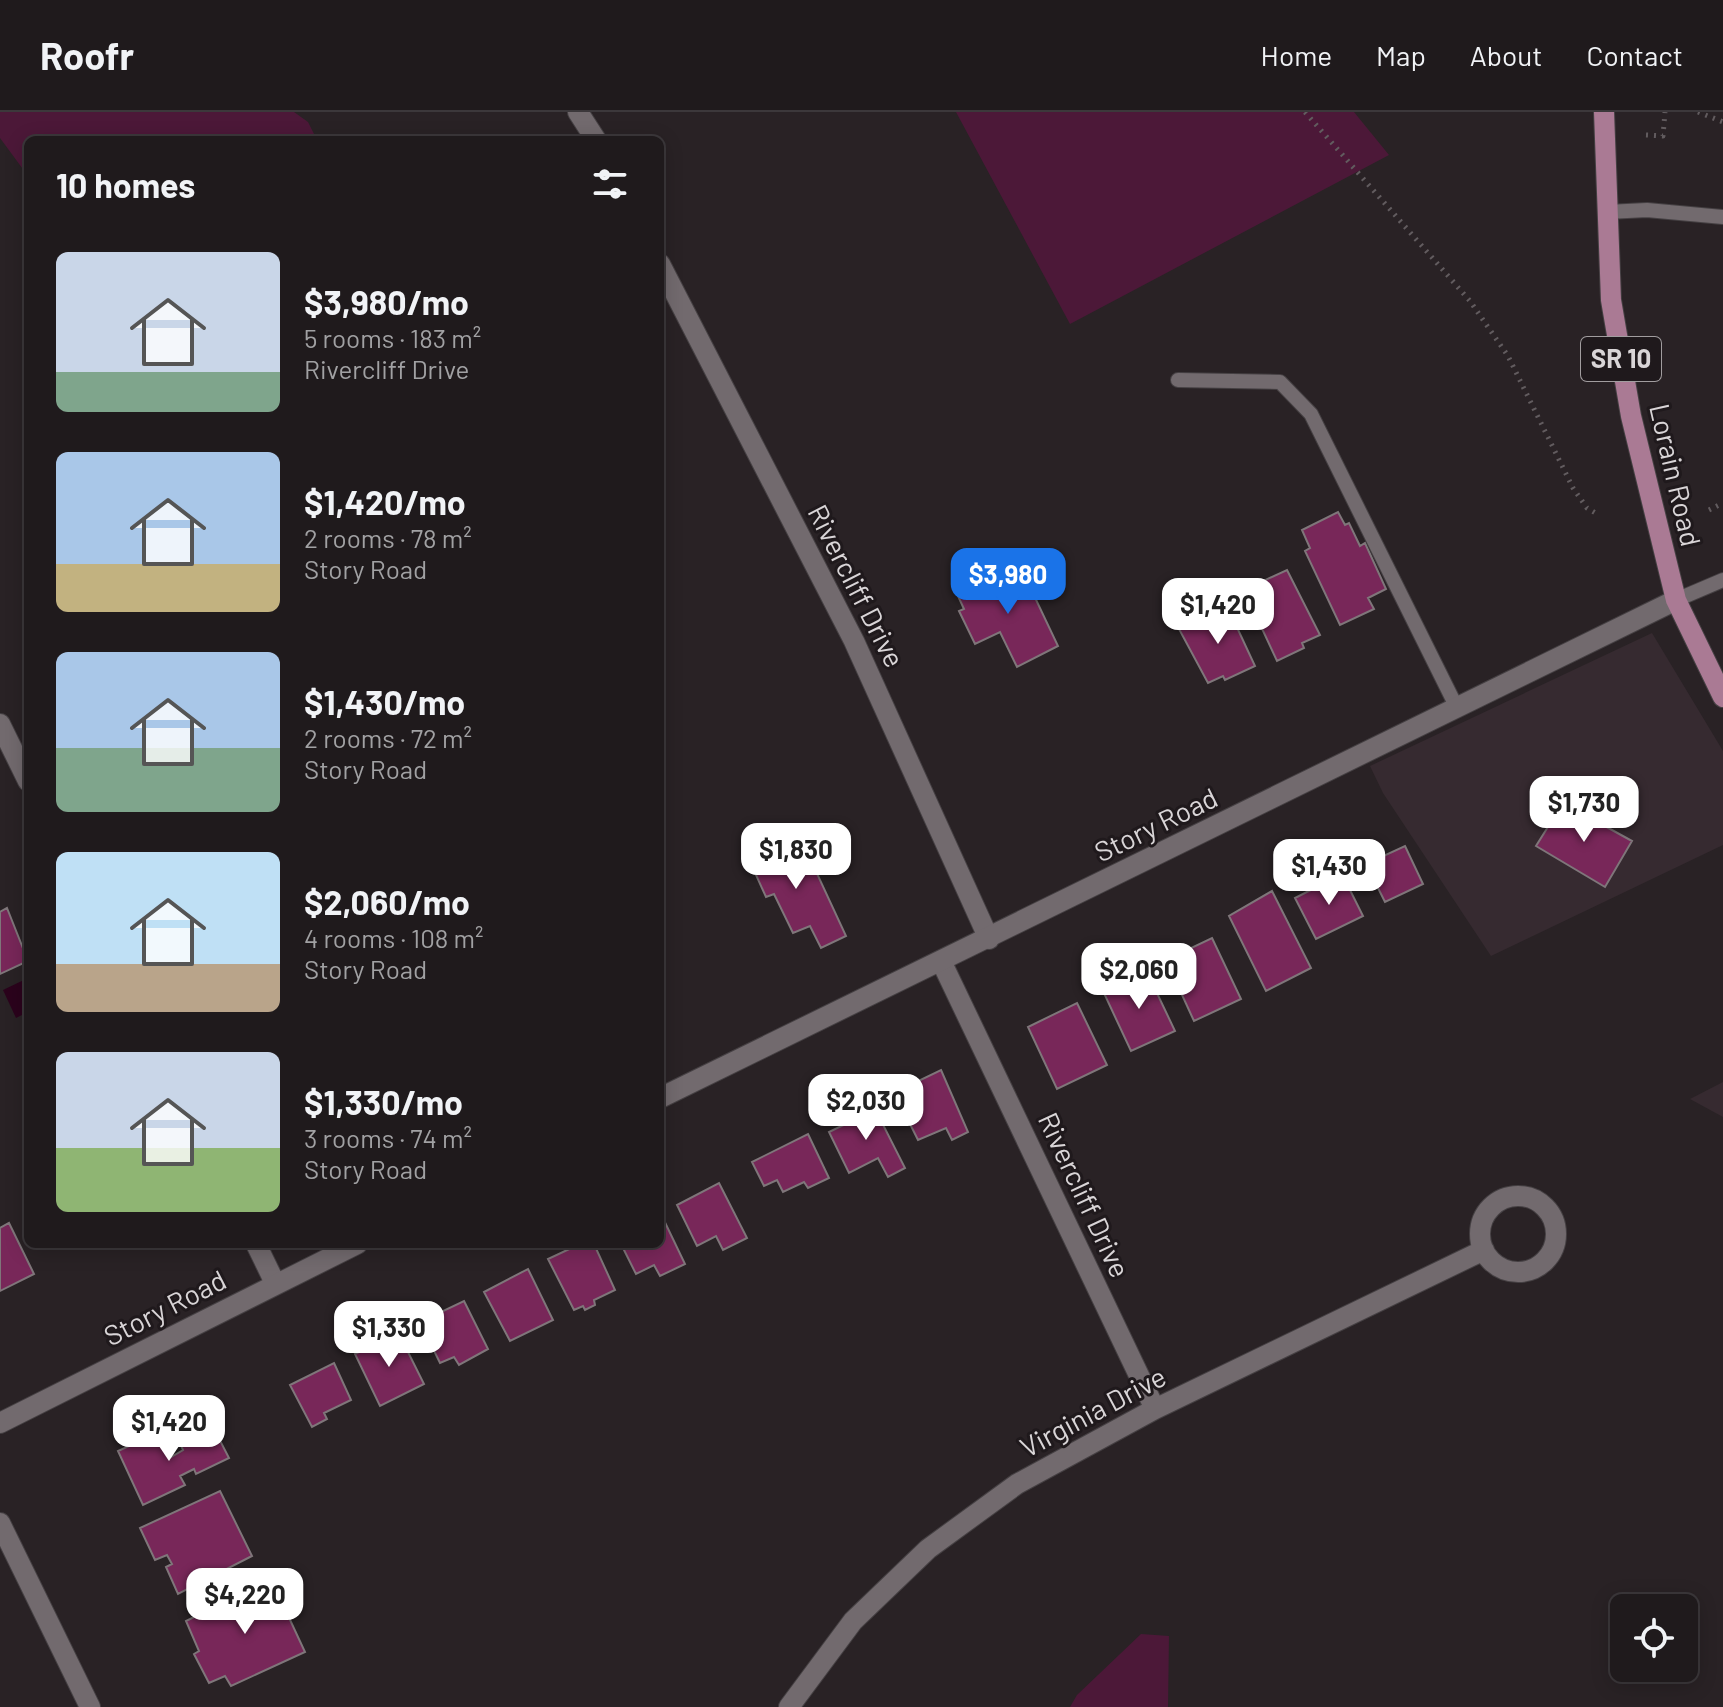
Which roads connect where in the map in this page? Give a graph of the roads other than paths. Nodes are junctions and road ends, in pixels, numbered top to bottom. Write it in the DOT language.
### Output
graph roads {
  1 [pos="578,112"];
  2 [pos="1604,112"];
  3 [pos="593,136"];
  4 [pos="1607,212"];
  5 [pos="1723,217"];
  6 [pos="664,272"];
  7 [pos="1178,380"];
  8 [pos="1723,580"];
  9 [pos="1676,600"];
  10 [pos="1723,697"];
  11 [pos="1457,708"];
  12 [pos="0,726"];
  13 [pos="24,773"];
  14 [pos="989,939"];
  15 [pos="942,963"];
  16 [pos="664,1096"];
  17 [pos="258,1248"];
  18 [pos="349,1248"];
  19 [pos="1484,1250"];
  20 [pos="275,1283"];
  21 [pos="1155,1409"];
  22 [pos="0,1423"];
  23 [pos="0,1523"];
  24 [pos="90,1707"];
  25 [pos="789,1707"];
  1 -- 3 [label="street"];
  2 -- 4 [label="main road, Lorain Road / SR 10"];
  4 -- 5 [label="lane"];
  4 -- 9 [label="main road, Lorain Road / SR 10"];
  6 -- 14 [label="street, Rivercliff Drive"];
  7 -- 11 [label="lane"];
  8 -- 9 [label="lane"];
  9 -- 10 [label="main road, Lorain Road / SR 10"];
  9 -- 11 [label="street, Story Road"];
  11 -- 14 [label="street, Story Road"];
  12 -- 13 [label="street"];
  14 -- 15 [label="street, Story Road"];
  15 -- 16 [label="street, Story Road"];
  15 -- 21 [label="street, Rivercliff Drive"];
  17 -- 20 [label="street"];
  18 -- 20 [label="street, Story Road"];
  19 -- 21 [label="street, Virginia Drive"];
  20 -- 22 [label="street, Story Road"];
  21 -- 25 [label="street, Virginia Drive"];
  23 -- 24 [label="street"];
}
